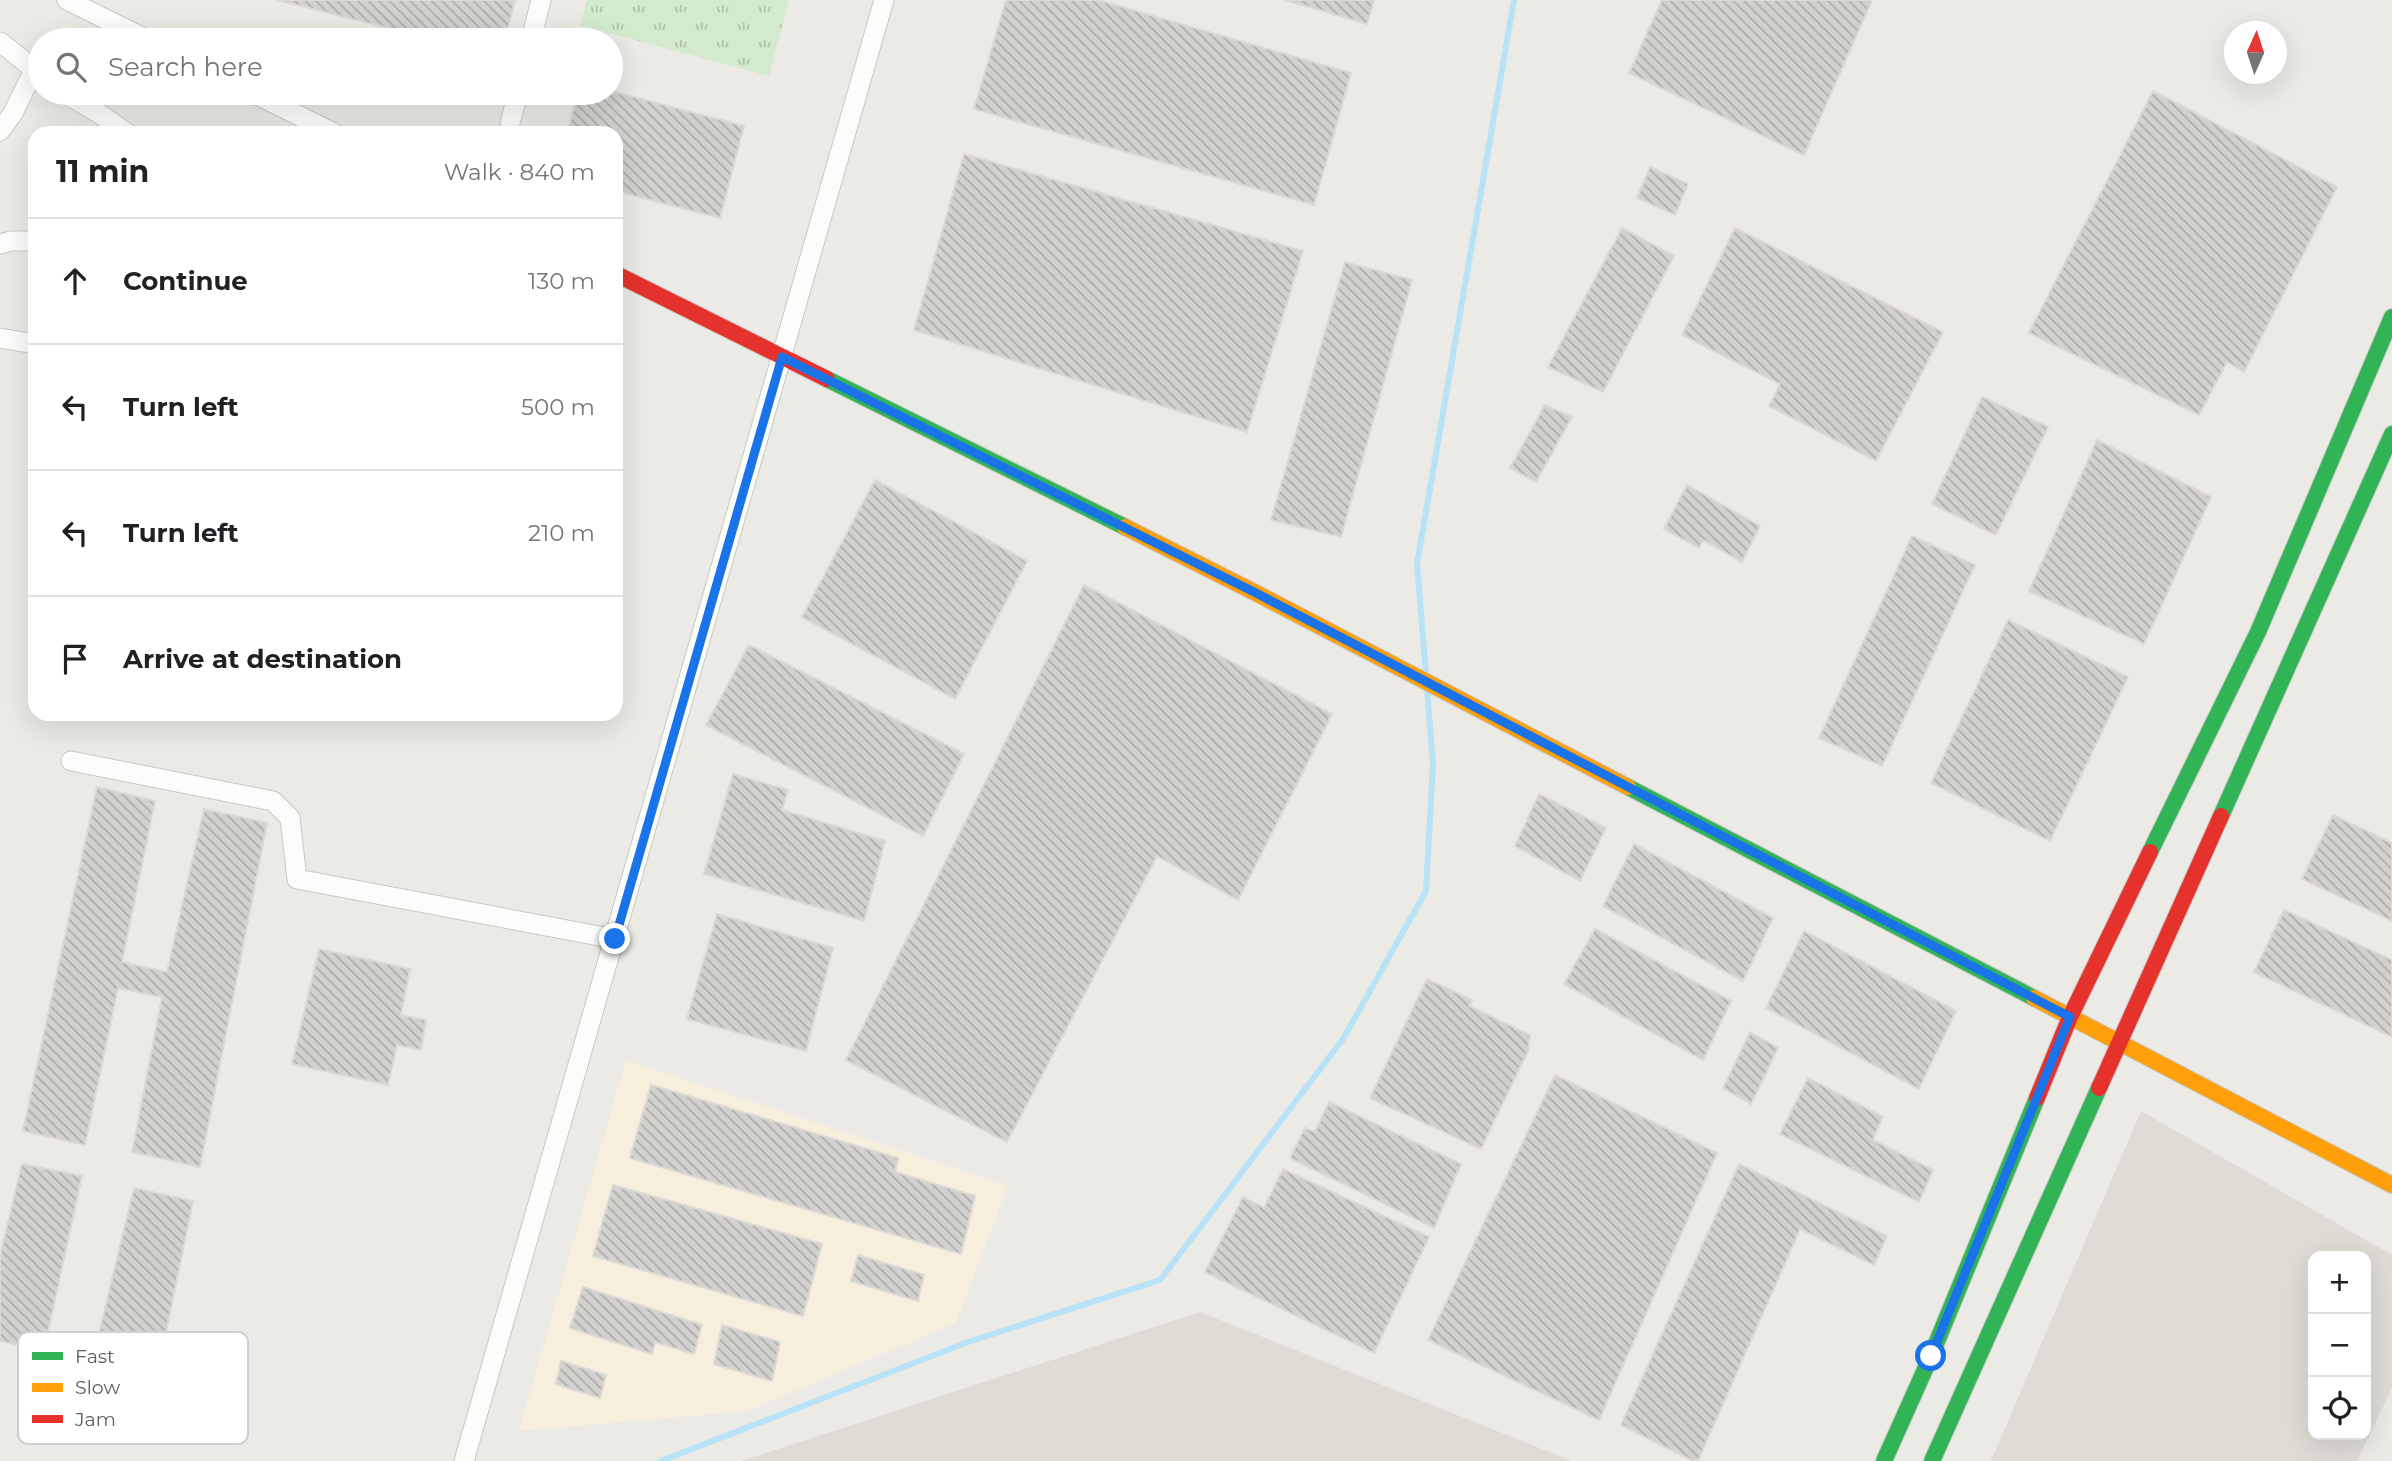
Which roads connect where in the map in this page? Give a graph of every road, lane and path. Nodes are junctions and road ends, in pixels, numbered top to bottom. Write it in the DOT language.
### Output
graph roads {
  1 [pos="67,0"];
  2 [pos="541,0"];
  3 [pos="884,0"];
  4 [pos="124,28"];
  5 [pos="534,28"];
  6 [pos="0,42"];
  7 [pos="28,63"];
  8 [pos="28,88"];
  9 [pos="85,105"];
  10 [pos="277,105"];
  11 [pos="515,105"];
  12 [pos="510,123"];
  13 [pos="117,126"];
  14 [pos="320,126"];
  15 [pos="0,131"];
  16 [pos="28,242"];
  17 [pos="0,244"];
  18 [pos="623,278"];
  19 [pos="2392,317"];
  20 [pos="0,338"];
  21 [pos="28,343"];
  22 [pos="782,357"];
  23 [pos="2392,435"];
  24 [pos="71,761"];
  25 [pos="615,939"];
  26 [pos="2070,1017"];
  27 [pos="2119,1042"];
  28 [pos="2392,1185"];
  29 [pos="464,1461"];
  30 [pos="1884,1461"];
  31 [pos="1933,1461"];
  1 -- 4 [label="street"];
  2 -- 5 [label="street"];
  3 -- 22 [label="street"];
  6 -- 7 [label="street"];
  8 -- 15 [label="street"];
  9 -- 13 [label="street"];
  10 -- 14 [label="street"];
  11 -- 12 [label="street"];
  16 -- 17 [label="street"];
  18 -- 22 [label="main road"];
  19 -- 26 [label="main road"];
  20 -- 21 [label="street"];
  22 -- 25 [label="street"];
  22 -- 26 [label="main road"];
  23 -- 27 [label="main road"];
  24 -- 25 [label="street"];
  25 -- 29 [label="street"];
  26 -- 27 [label="main road"];
  26 -- 30 [label="main road"];
  27 -- 28 [label="main road"];
  27 -- 31 [label="main road"];
}
